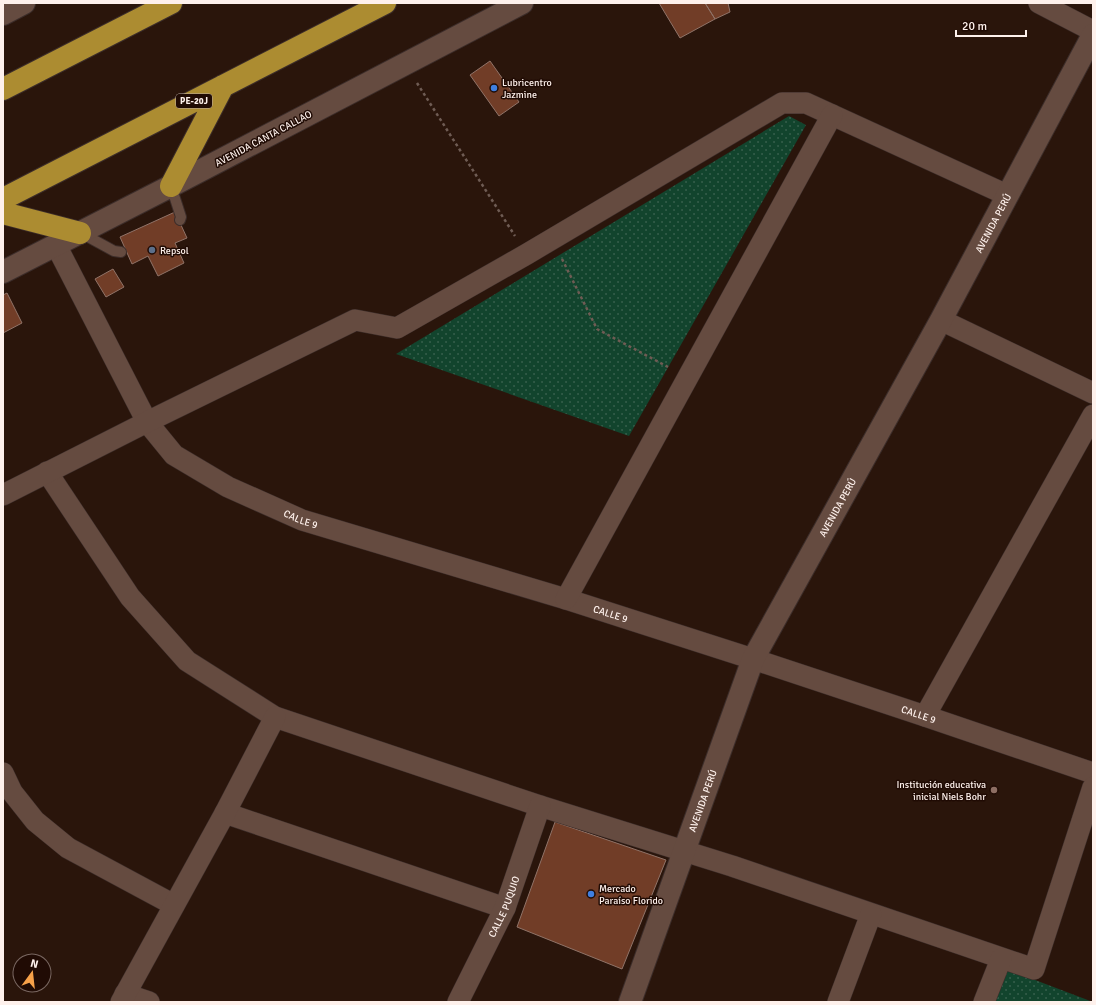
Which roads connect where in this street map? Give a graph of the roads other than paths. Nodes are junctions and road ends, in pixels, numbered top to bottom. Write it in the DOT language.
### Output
graph roads {
  1 [pos="24,3"];
  2 [pos="171,3"];
  3 [pos="385,3"];
  4 [pos="522,3"];
  5 [pos="1039,3"];
  6 [pos="3,14"];
  7 [pos="1093,31"];
  8 [pos="1093,35"];
  9 [pos="223,86"];
  10 [pos="3,90"];
  11 [pos="832,115"];
  12 [pos="172,186"];
  13 [pos="1007,195"];
  14 [pos="3,199"];
  15 [pos="3,213"];
  16 [pos="180,220"];
  17 [pos="80,233"];
  18 [pos="56,245"];
  19 [pos="121,252"];
  20 [pos="3,272"];
  21 [pos="941,320"];
  22 [pos="1093,393"];
  23 [pos="1093,415"];
  24 [pos="147,422"];
  25 [pos="48,472"];
  26 [pos="3,495"];
  27 [pos="566,599"];
  28 [pos="753,659"];
  29 [pos="925,716"];
  30 [pos="275,717"];
  31 [pos="3,773"];
  32 [pos="1093,773"];
  33 [pos="1093,787"];
  34 [pos="540,806"];
  35 [pos="225,812"];
  36 [pos="684,852"];
  37 [pos="174,905"];
  38 [pos="505,908"];
  39 [pos="871,914"];
  40 [pos="1001,959"];
  41 [pos="123,998"];
  42 [pos="149,1002"];
  43 [pos="458,1002"];
  44 [pos="630,1002"];
  45 [pos="838,1002"];
  46 [pos="984,1002"];
  1 -- 6 [label="street"];
  2 -- 10 [label="highway"];
  3 -- 9 [label="highway, PE-20J"];
  4 -- 12 [label="street, AVENIDA CANTA CALLAO"];
  5 -- 7 [label="street"];
  8 -- 13 [label="street, AVENIDA PERÚ"];
  9 -- 12 [label="highway"];
  9 -- 14 [label="highway, PE-20J"];
  11 -- 13 [label="street"];
  11 -- 24 [label="street"];
  11 -- 27 [label="street"];
  12 -- 16 [label="lane"];
  12 -- 17 [label="street, AVENIDA CANTA CALLAO"];
  13 -- 21 [label="street, AVENIDA PERÚ"];
  15 -- 17 [label="highway"];
  17 -- 18 [label="street, AVENIDA CANTA CALLAO"];
  17 -- 19 [label="lane"];
  18 -- 20 [label="street, AVENIDA CANTA CALLAO"];
  18 -- 24 [label="street, CALLE 9"];
  21 -- 22 [label="street"];
  21 -- 28 [label="street, AVENIDA PERÚ"];
  23 -- 29 [label="street"];
  24 -- 25 [label="street"];
  24 -- 27 [label="street, CALLE 9"];
  25 -- 26 [label="street"];
  25 -- 30 [label="street"];
  27 -- 28 [label="street, CALLE 9"];
  28 -- 29 [label="street, CALLE 9"];
  28 -- 36 [label="street, AVENIDA PERÚ"];
  29 -- 32 [label="street, CALLE 9"];
  30 -- 34 [label="street"];
  30 -- 35 [label="street"];
  31 -- 37 [label="street"];
  33 -- 40 [label="street"];
  34 -- 36 [label="street"];
  34 -- 38 [label="street, CALLE PUQUIO"];
  35 -- 37 [label="street"];
  35 -- 38 [label="street"];
  36 -- 39 [label="street"];
  36 -- 44 [label="street, AVENIDA PERÚ"];
  37 -- 41 [label="street"];
  38 -- 43 [label="street, CALLE PUQUIO"];
  39 -- 40 [label="street"];
  39 -- 45 [label="street"];
  40 -- 46 [label="street"];
  41 -- 42 [label="street"];
}
